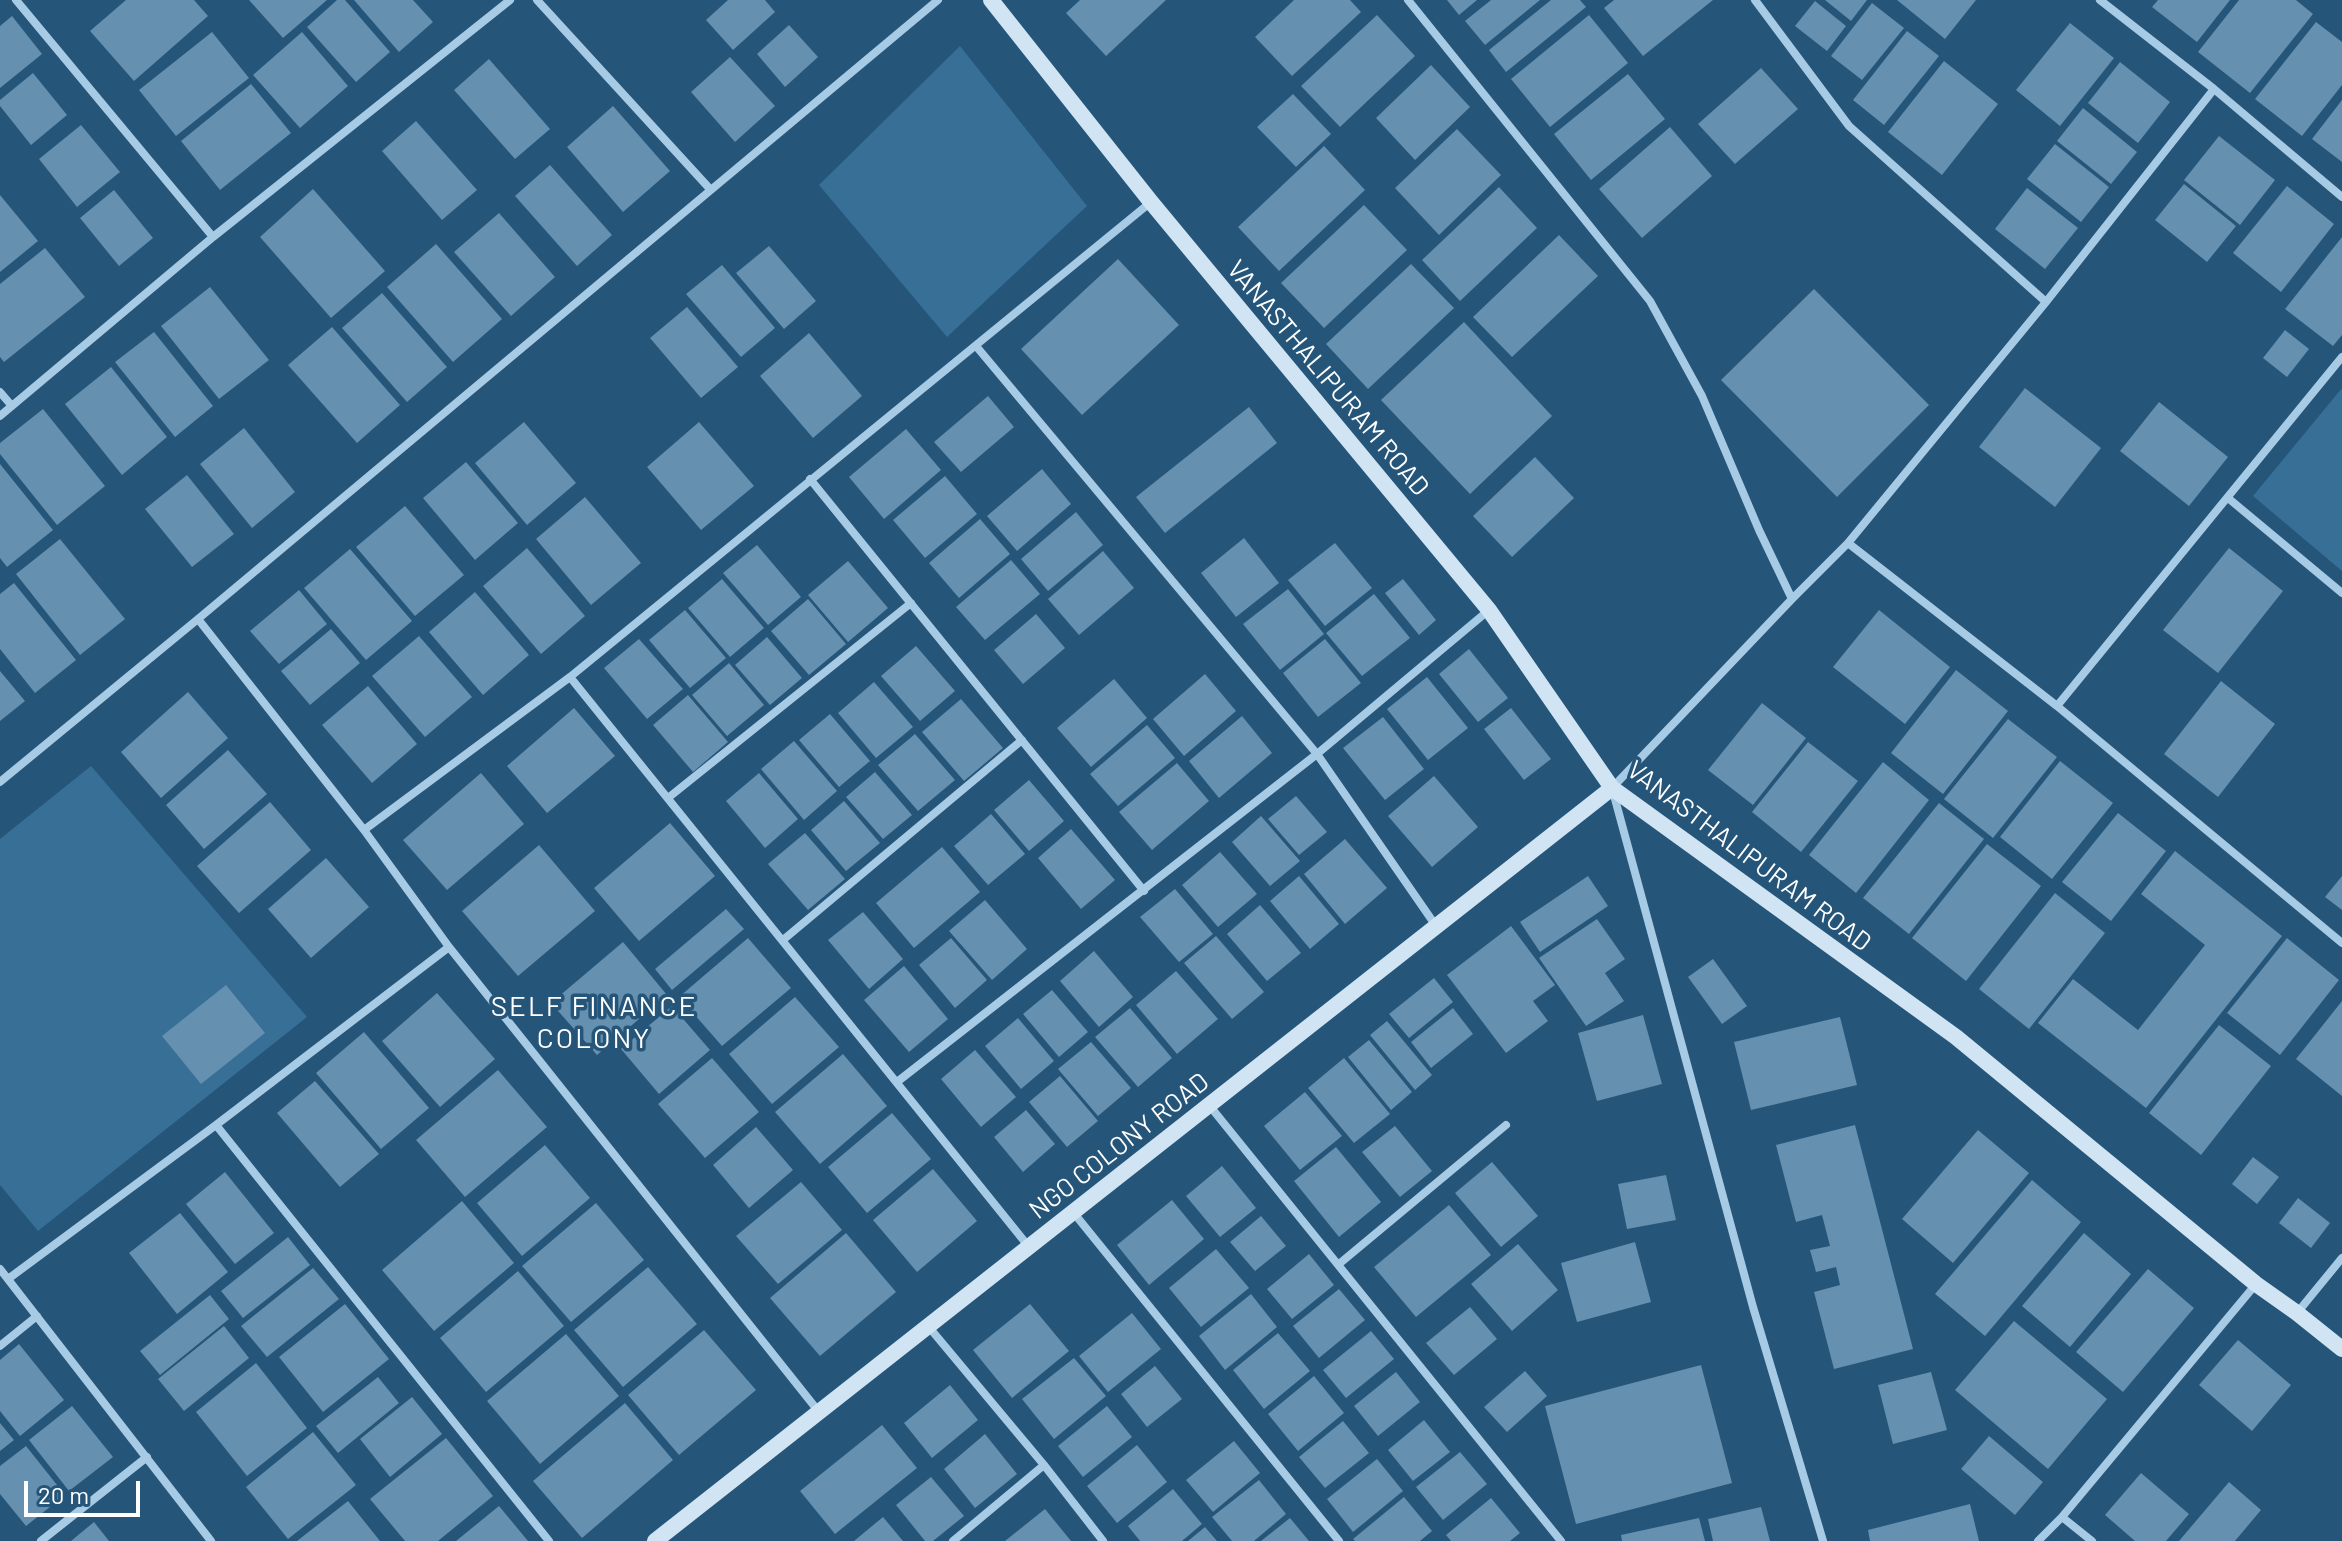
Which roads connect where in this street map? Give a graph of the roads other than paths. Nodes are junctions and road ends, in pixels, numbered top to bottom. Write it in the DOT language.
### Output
graph roads {
  1 [pos="16,0"];
  2 [pos="510,0"];
  3 [pos="537,0"];
  4 [pos="938,0"];
  5 [pos="991,0"];
  6 [pos="1408,0"];
  7 [pos="1755,0"];
  8 [pos="2100,0"];
  9 [pos="2214,89"];
  10 [pos="710,189"];
  11 [pos="2342,197"];
  12 [pos="1151,202"];
  13 [pos="213,237"];
  14 [pos="2046,302"];
  15 [pos="976,346"];
  16 [pos="2342,357"];
  17 [pos="0,392"];
  18 [pos="12,406"];
  19 [pos="0,416"];
  20 [pos="810,479"];
  21 [pos="2228,498"];
  22 [pos="1848,543"];
  23 [pos="2342,593"];
  24 [pos="1792,599"];
  25 [pos="911,603"];
  26 [pos="1489,610"];
  27 [pos="198,619"];
  28 [pos="570,677"];
  29 [pos="2057,706"];
  30 [pos="1022,740"];
  31 [pos="1317,754"];
  32 [pos="0,782"];
  33 [pos="1612,788"];
  34 [pos="668,798"];
  35 [pos="364,830"];
  36 [pos="1144,891"];
  37 [pos="1436,926"];
  38 [pos="783,940"];
  39 [pos="2342,943"];
  40 [pos="449,947"];
  41 [pos="897,1082"];
  42 [pos="1209,1105"];
  43 [pos="216,1125"];
  44 [pos="1506,1125"];
  45 [pos="1073,1212"];
  46 [pos="1029,1247"];
  47 [pos="2342,1258"];
  48 [pos="1339,1264"];
  49 [pos="0,1269"];
  50 [pos="8,1279"];
  51 [pos="2256,1284"];
  52 [pos="2297,1313"];
  53 [pos="37,1316"];
  54 [pos="928,1326"];
  55 [pos="0,1346"];
  56 [pos="2342,1349"];
  57 [pos="819,1412"];
  58 [pos="147,1457"];
  59 [pos="1044,1465"];
  60 [pos="2062,1517"];
  61 [pos="41,1541"];
  62 [pos="211,1541"];
  63 [pos="549,1541"];
  64 [pos="655,1541"];
  65 [pos="953,1541"];
  66 [pos="1103,1541"];
  67 [pos="1339,1541"];
  68 [pos="1561,1541"];
  69 [pos="1823,1541"];
  70 [pos="2038,1541"];
  71 [pos="2092,1541"];
  1 -- 13 [label="street"];
  2 -- 13 [label="street"];
  3 -- 10 [label="street"];
  4 -- 10 [label="street"];
  5 -- 12 [label="street, VANASTHALIPURAM ROAD"];
  6 -- 24 [label="street"];
  7 -- 14 [label="street"];
  8 -- 9 [label="street"];
  9 -- 11 [label="street"];
  9 -- 14 [label="street"];
  10 -- 27 [label="street"];
  12 -- 15 [label="street"];
  12 -- 26 [label="street, VANASTHALIPURAM ROAD"];
  13 -- 18 [label="street"];
  14 -- 22 [label="street"];
  15 -- 20 [label="street"];
  15 -- 31 [label="street"];
  16 -- 21 [label="street"];
  17 -- 18 [label="street"];
  18 -- 19 [label="street"];
  20 -- 25 [label="street"];
  20 -- 28 [label="street"];
  21 -- 23 [label="street"];
  21 -- 29 [label="street"];
  22 -- 24 [label="street"];
  22 -- 29 [label="street"];
  24 -- 33 [label="street"];
  25 -- 30 [label="street"];
  25 -- 34 [label="street"];
  26 -- 31 [label="street"];
  26 -- 33 [label="street, VANASTHALIPURAM ROAD"];
  27 -- 32 [label="street"];
  27 -- 35 [label="street"];
  28 -- 34 [label="street"];
  28 -- 35 [label="street"];
  29 -- 39 [label="street"];
  30 -- 36 [label="street"];
  30 -- 38 [label="street"];
  31 -- 36 [label="street"];
  31 -- 37 [label="street"];
  33 -- 37 [label="street, NGO COLONY ROAD"];
  33 -- 51 [label="street, VANASTHALIPURAM ROAD"];
  33 -- 69 [label="street"];
  34 -- 38 [label="street"];
  35 -- 40 [label="street"];
  36 -- 41 [label="street"];
  37 -- 42 [label="street, NGO COLONY ROAD"];
  38 -- 41 [label="street"];
  40 -- 43 [label="street"];
  40 -- 57 [label="street"];
  41 -- 46 [label="street"];
  42 -- 45 [label="street, NGO COLONY ROAD"];
  42 -- 48 [label="street"];
  43 -- 50 [label="street"];
  43 -- 63 [label="street"];
  44 -- 48 [label="street"];
  45 -- 46 [label="street, NGO COLONY ROAD"];
  45 -- 67 [label="street"];
  46 -- 54 [label="street, NGO COLONY ROAD"];
  47 -- 52 [label="street"];
  48 -- 68 [label="street"];
  49 -- 50 [label="street"];
  50 -- 53 [label="street"];
  51 -- 52 [label="street, VANASTHALIPURAM ROAD"];
  51 -- 60 [label="street"];
  52 -- 56 [label="street, VANASTHALIPURAM ROAD"];
  53 -- 55 [label="street"];
  53 -- 58 [label="street"];
  54 -- 57 [label="street, NGO COLONY ROAD"];
  54 -- 59 [label="street"];
  57 -- 64 [label="street, NGO COLONY ROAD"];
  58 -- 61 [label="street"];
  58 -- 62 [label="street"];
  59 -- 65 [label="street"];
  59 -- 66 [label="street"];
  60 -- 70 [label="street"];
  60 -- 71 [label="street"];
}
